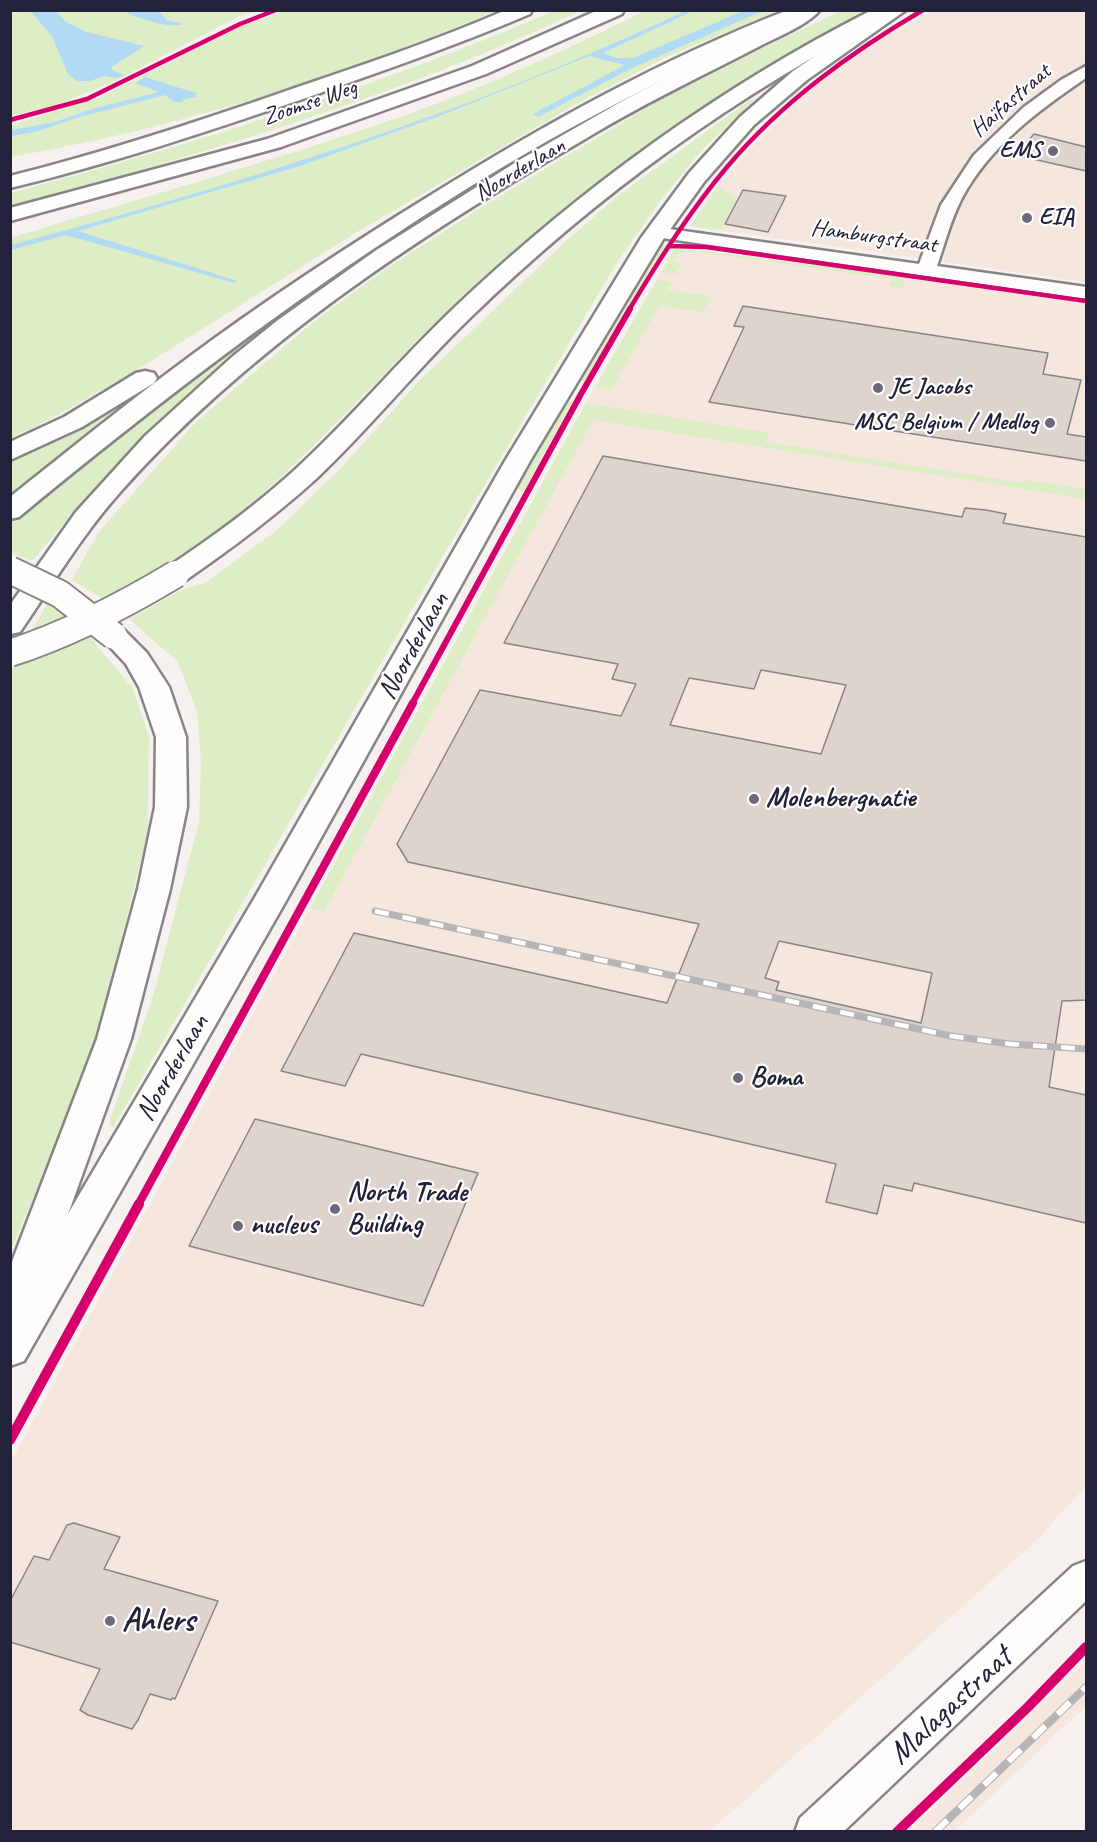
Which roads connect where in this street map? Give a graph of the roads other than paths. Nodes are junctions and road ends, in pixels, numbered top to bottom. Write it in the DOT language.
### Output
graph roads {
  1 [pos="523,10"];
  2 [pos="615,10"];
  3 [pos="806,10"];
  4 [pos="811,10"];
  5 [pos="887,10"];
  6 [pos="897,10"];
  7 [pos="1086,71"];
  8 [pos="212,125"];
  9 [pos="274,143"];
  10 [pos="10,164"];
  11 [pos="10,182"];
  12 [pos="10,215"];
  13 [pos="10,227"];
  14 [pos="655,232"];
  15 [pos="360,248"];
  16 [pos="926,270"];
  17 [pos="1086,293"];
  18 [pos="10,452"];
  19 [pos="10,511"];
  20 [pos="10,570"];
  21 [pos="10,626"];
  22 [pos="10,653"];
  23 [pos="10,1320"];
  24 [pos="10,1349"];
  25 [pos="1086,1578"];
  26 [pos="814,1832"];
  1 -- 8 [label="main road, Zoomse Weg"];
  2 -- 9 [label="main road, Zoomse Weg"];
  3 -- 15 [label="main road"];
  4 -- 21 [label="main road, Noorderlaan"];
  5 -- 22 [label="main road, bridge"];
  6 -- 14 [label="main road, Noorderlaan"];
  7 -- 16 [label="street, Haïfastraat"];
  8 -- 10 [label="main road"];
  8 -- 11 [label="main road, Zoomse Weg"];
  9 -- 12 [label="main road, Zoomse Weg"];
  9 -- 13 [label="main road"];
  14 -- 16 [label="street, Hamburgstraat"];
  14 -- 24 [label="main road, Noorderlaan"];
  15 -- 18 [label="main road"];
  15 -- 19 [label="main road"];
  16 -- 17 [label="street, Hamburgstraat"];
  20 -- 23 [label="main road, bridge"];
  25 -- 26 [label="street, Malagastraat"];
}
